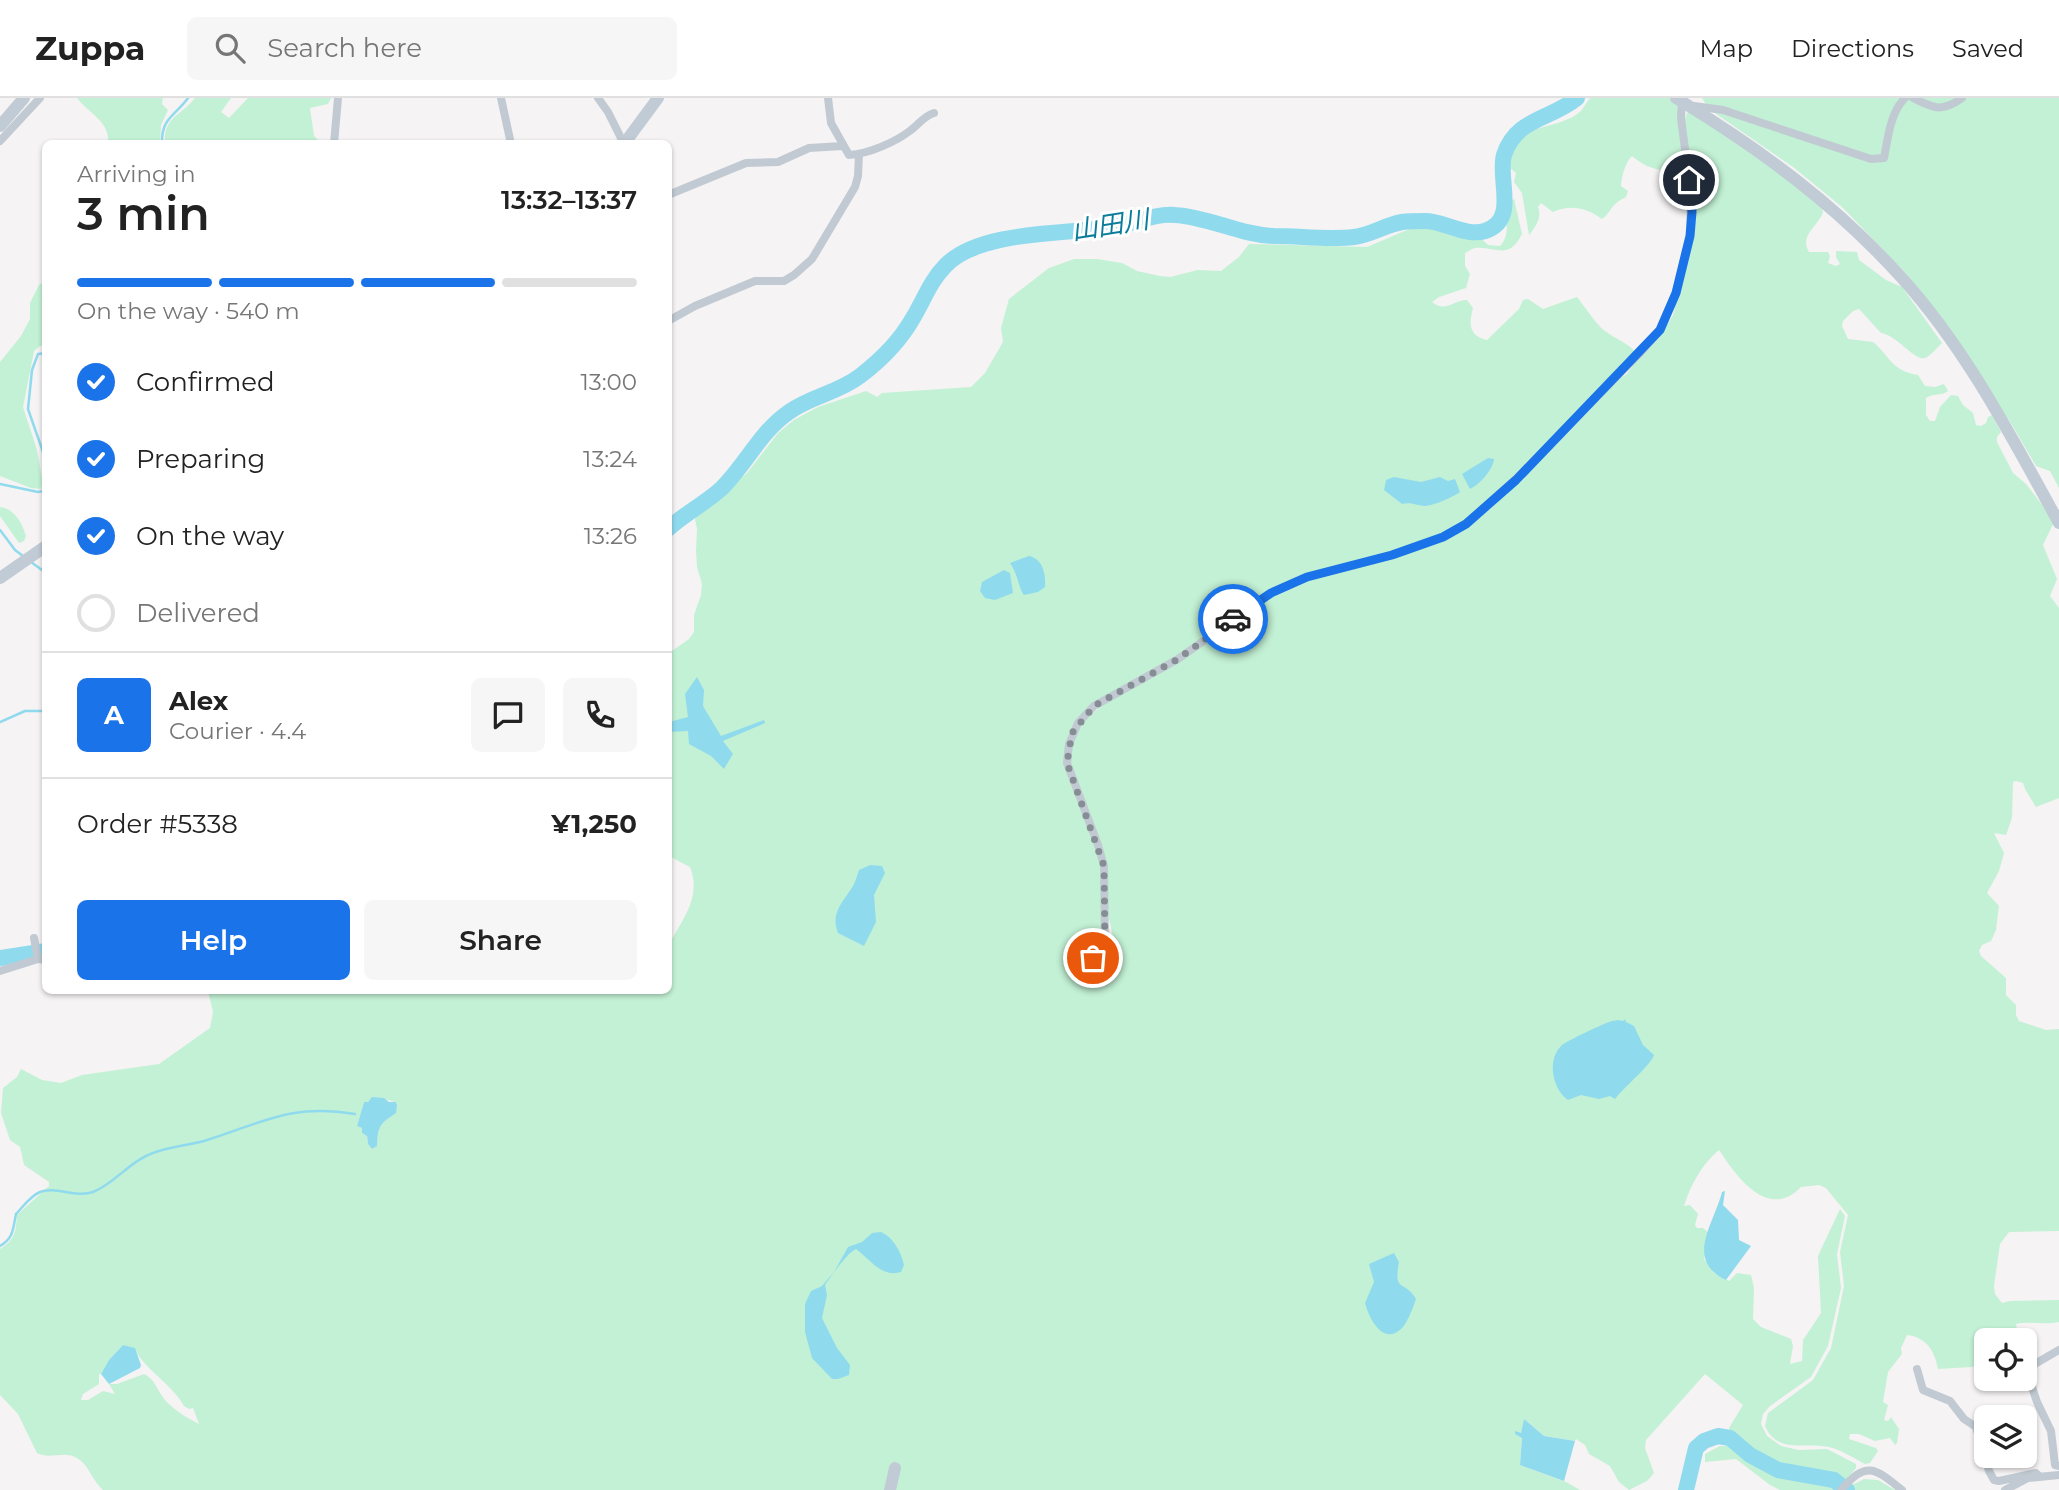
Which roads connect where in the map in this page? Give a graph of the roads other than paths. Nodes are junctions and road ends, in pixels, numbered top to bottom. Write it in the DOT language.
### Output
graph roads {
  1 [pos="24,98"];
  2 [pos="338,98"];
  3 [pos="501,98"];
  4 [pos="598,98"];
  5 [pos="658,98"];
  6 [pos="828,98"];
  7 [pos="1905,98"];
  8 [pos="1913,98"];
  9 [pos="1962,98"];
  10 [pos="40,99"];
  11 [pos="1682,102"];
  12 [pos="934,113"];
  13 [pos="0,126"];
  14 [pos="334,140"];
  15 [pos="510,140"];
  16 [pos="622,140"];
  17 [pos="627,140"];
  18 [pos="0,141"];
  19 [pos="842,146"];
  20 [pos="859,154"];
  21 [pos="672,193"];
  22 [pos="672,319"];
  23 [pos="2059,523"];
  24 [pos="42,550"];
  25 [pos="0,578"];
  26 [pos="34,938"];
  27 [pos="40,958"];
  28 [pos="1093,958"];
  29 [pos="0,971"];
  30 [pos="2059,1350"];
  31 [pos="1917,1369"];
  32 [pos="2059,1466"];
  33 [pos="895,1468"];
  34 [pos="2059,1475"];
  35 [pos="2039,1476"];
  36 [pos="890,1490"];
  37 [pos="1841,1490"];
  38 [pos="1902,1490"];
  39 [pos="2004,1490"];
  1 -- 13 [label="main road"];
  2 -- 14 [label="street"];
  3 -- 15 [label="street"];
  4 -- 16 [label="street"];
  5 -- 17 [label="main road"];
  6 -- 19 [label="street"];
  7 -- 11 [label="street"];
  8 -- 9 [label="street"];
  10 -- 18 [label="street"];
  11 -- 23 [label="main road"];
  11 -- 28 [label="street"];
  12 -- 20 [label="street"];
  19 -- 20 [label="street"];
  19 -- 21 [label="street"];
  20 -- 22 [label="street"];
  24 -- 25 [label="main road"];
  26 -- 27 [label="street"];
  27 -- 29 [label="street"];
  30 -- 32 [label="street"];
  31 -- 35 [label="street"];
  33 -- 36 [label="main road"];
  34 -- 35 [label="street"];
  35 -- 39 [label="street"];
  37 -- 38 [label="street"];
}
